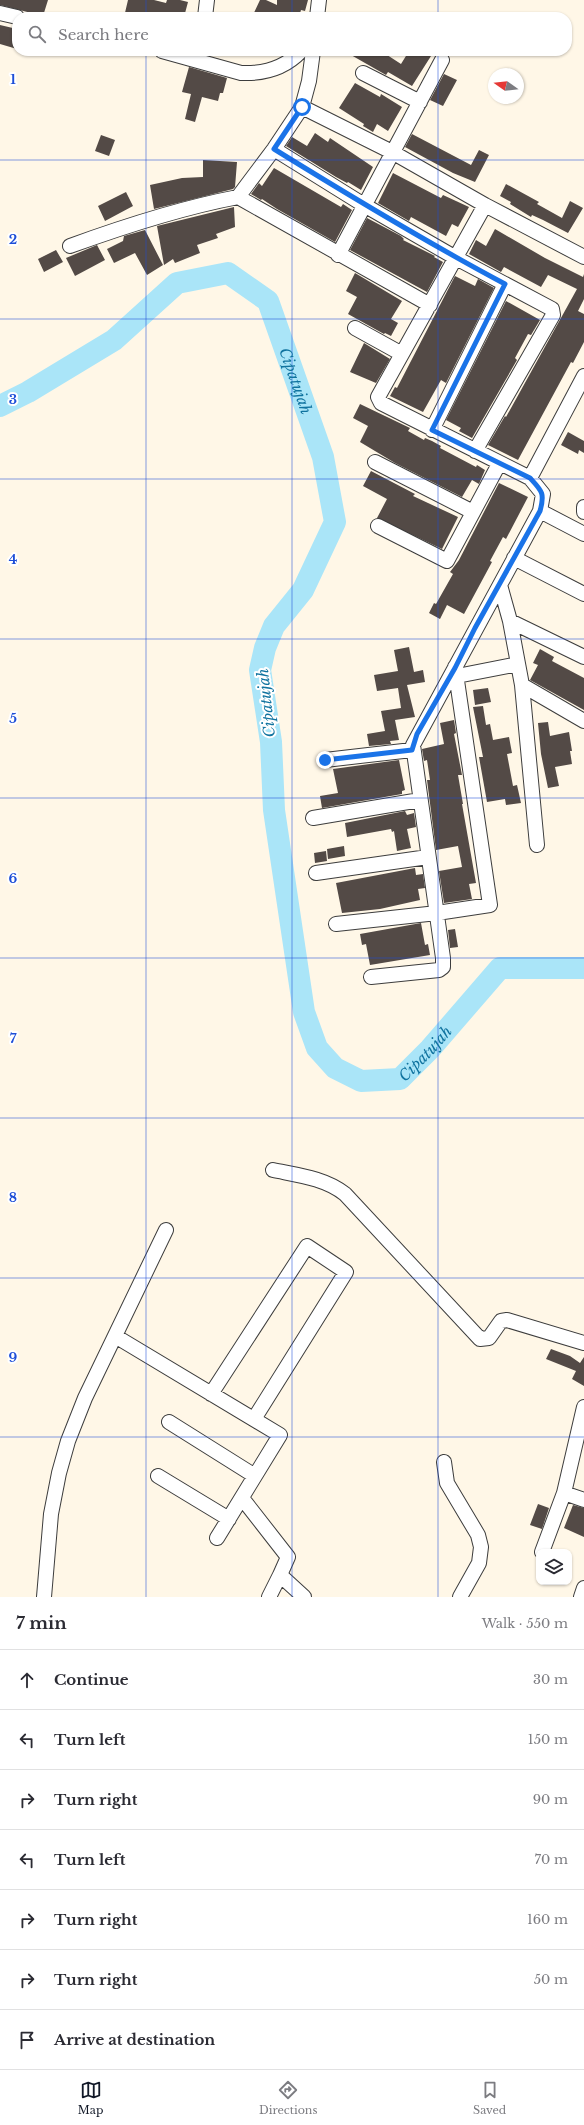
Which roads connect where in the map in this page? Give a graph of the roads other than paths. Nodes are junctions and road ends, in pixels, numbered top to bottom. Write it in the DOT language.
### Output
graph roads {
  1 [pos="207,0"];
  2 [pos="319,0"];
  3 [pos="1,10"];
  4 [pos="206,12"];
  5 [pos="318,12"];
  6 [pos="12,15"];
  7 [pos="201,56"];
  8 [pos="294,56"];
  9 [pos="312,56"];
  10 [pos="442,60"];
  11 [pos="363,73"];
  12 [pos="420,102"];
  13 [pos="302,107"];
  14 [pos="274,149"];
  15 [pos="392,152"];
  16 [pos="238,197"];
  17 [pos="364,205"];
  18 [pos="484,205"];
  19 [pos="70,246"];
  20 [pos="338,255"];
  21 [pos="584,257"];
  22 [pos="456,258"];
  23 [pos="505,284"];
  24 [pos="430,306"];
  25 [pos="355,328"];
  26 [pos="402,354"];
  27 [pos="584,376"];
  28 [pos="432,430"];
  29 [pos="475,451"];
  30 [pos="375,462"];
  31 [pos="499,464"];
  32 [pos="530,478"];
  33 [pos="584,507"];
  34 [pos="540,511"];
  35 [pos="472,512"];
  36 [pos="584,512"];
  37 [pos="378,526"];
  38 [pos="584,534"];
  39 [pos="514,558"];
  40 [pos="500,584"];
  41 [pos="584,594"];
  42 [pos="510,621"];
  43 [pos="584,657"];
  44 [pos="518,664"];
  45 [pos="456,672"];
  46 [pos="522,685"];
  47 [pos="584,721"];
  48 [pos="412,750"];
  49 [pos="325,760"];
  50 [pos="420,800"];
  51 [pos="313,818"];
  52 [pos="537,845"];
  53 [pos="428,857"];
  54 [pos="316,873"];
  55 [pos="437,914"];
  56 [pos="336,924"];
  57 [pos="371,977"];
  58 [pos="273,1170"];
  59 [pos="166,1230"];
  60 [pos="115,1336"];
  61 [pos="584,1343"];
  62 [pos="211,1394"];
  63 [pos="584,1407"];
  64 [pos="254,1419"];
  65 [pos="169,1422"];
  66 [pos="444,1462"];
  67 [pos="158,1476"];
  68 [pos="255,1476"];
  69 [pos="564,1493"];
  70 [pos="242,1498"];
  71 [pos="584,1500"];
  72 [pos="229,1519"];
  73 [pos="217,1538"];
  74 [pos="543,1549"];
  75 [pos="280,1575"];
  76 [pos="584,1588"];
  77 [pos="44,1597"];
  78 [pos="269,1597"];
  79 [pos="304,1597"];
  80 [pos="460,1597"];
  81 [pos="580,1597"];
  1 -- 4 [label="street"];
  2 -- 5 [label="street"];
  3 -- 6 [label="street"];
  7 -- 8 [label="street"];
  9 -- 13 [label="street"];
  10 -- 12 [label="street"];
  11 -- 12 [label="street"];
  12 -- 15 [label="street"];
  13 -- 14 [label="street"];
  13 -- 15 [label="street"];
  14 -- 16 [label="street"];
  14 -- 17 [label="street"];
  15 -- 17 [label="street"];
  15 -- 18 [label="street"];
  16 -- 19 [label="street"];
  16 -- 20 [label="street"];
  17 -- 20 [label="street"];
  17 -- 22 [label="street"];
  18 -- 21 [label="street"];
  18 -- 22 [label="street"];
  20 -- 24 [label="street"];
  22 -- 23 [label="street"];
  22 -- 24 [label="street"];
  23 -- 28 [label="street"];
  23 -- 29 [label="street"];
  24 -- 26 [label="street"];
  25 -- 26 [label="street"];
  26 -- 28 [label="street"];
  27 -- 32 [label="street"];
  28 -- 29 [label="street"];
  29 -- 31 [label="street"];
  30 -- 35 [label="street"];
  31 -- 32 [label="street"];
  31 -- 35 [label="street"];
  32 -- 34 [label="street"];
  33 -- 36 [label="street"];
  34 -- 38 [label="street"];
  34 -- 39 [label="street"];
  35 -- 37 [label="street"];
  39 -- 40 [label="street"];
  39 -- 41 [label="street"];
  40 -- 42 [label="street"];
  40 -- 45 [label="street"];
  42 -- 43 [label="street"];
  42 -- 44 [label="street"];
  44 -- 45 [label="street"];
  44 -- 46 [label="street"];
  45 -- 48 [label="street"];
  45 -- 55 [label="street"];
  46 -- 47 [label="street"];
  46 -- 52 [label="street"];
  48 -- 49 [label="street"];
  48 -- 50 [label="street"];
  50 -- 51 [label="street"];
  50 -- 53 [label="street"];
  53 -- 54 [label="street"];
  53 -- 55 [label="street"];
  55 -- 56 [label="street"];
  55 -- 57 [label="street"];
  58 -- 61 [label="street"];
  59 -- 60 [label="street"];
  60 -- 62 [label="street"];
  60 -- 77 [label="street"];
  62 -- 64 [label="street"];
  62 -- 64 [label="street"];
  63 -- 69 [label="street"];
  64 -- 68 [label="street"];
  65 -- 68 [label="street"];
  66 -- 80 [label="street"];
  67 -- 72 [label="street"];
  68 -- 70 [label="street"];
  69 -- 71 [label="street"];
  69 -- 74 [label="street"];
  70 -- 72 [label="street"];
  70 -- 75 [label="street"];
  72 -- 73 [label="street"];
  75 -- 78 [label="street"];
  75 -- 79 [label="street"];
  76 -- 81 [label="street"];
}
